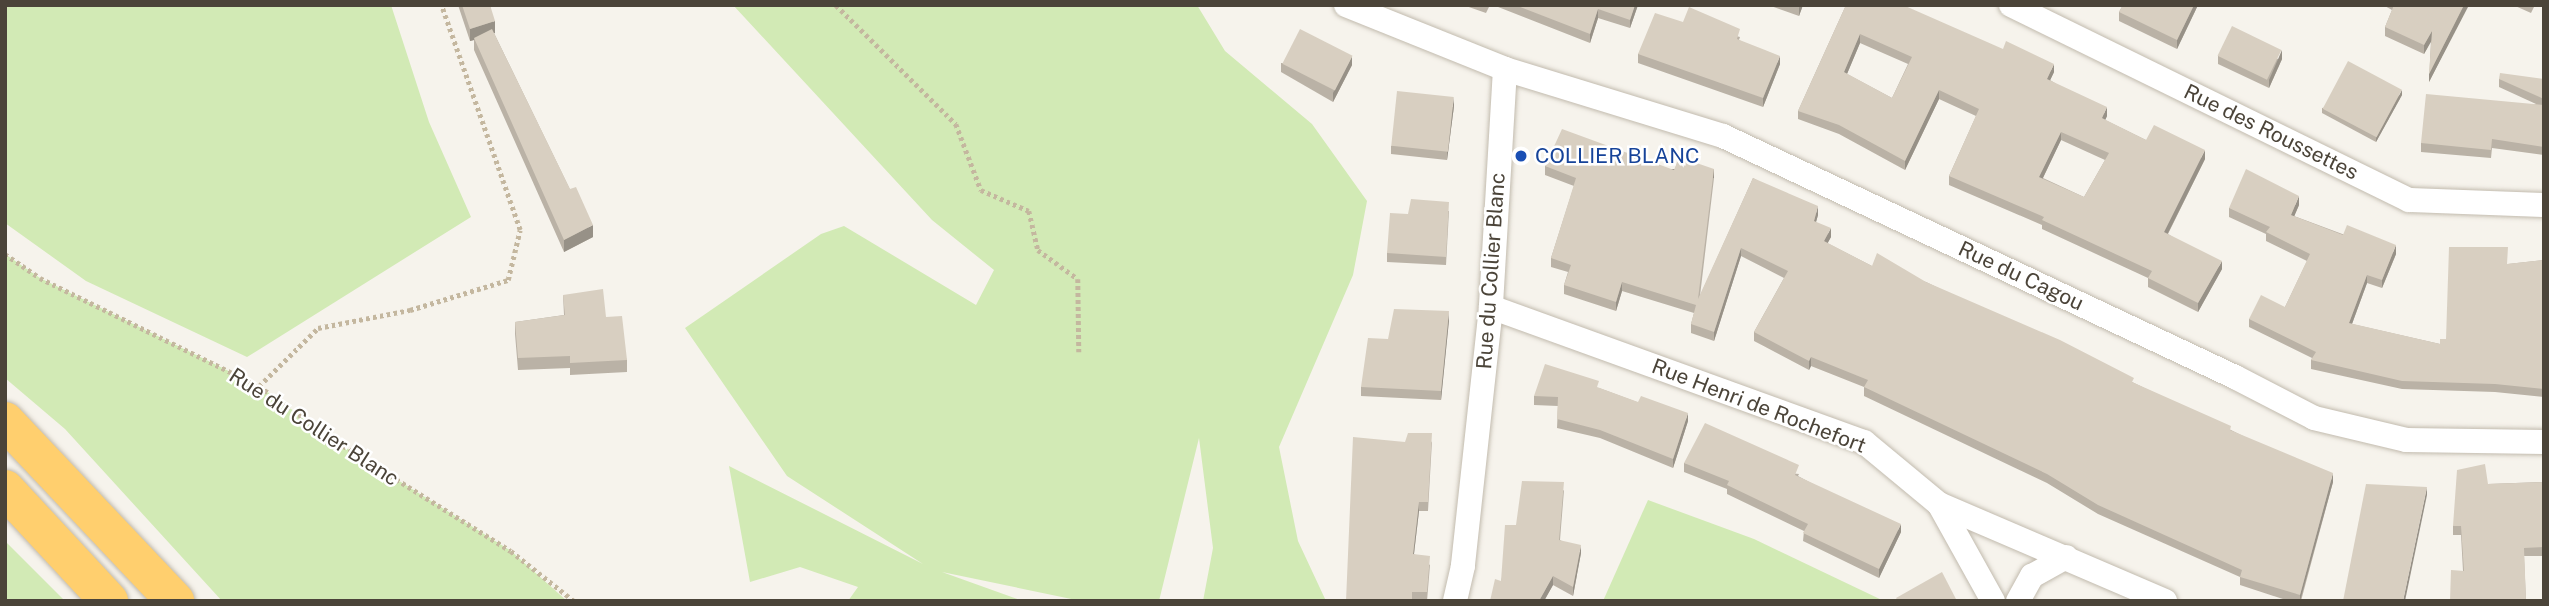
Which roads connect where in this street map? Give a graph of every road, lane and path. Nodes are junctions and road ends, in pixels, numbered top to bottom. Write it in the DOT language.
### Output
graph roads {
  1 [pos="441,5"];
  2 [pos="836,5"];
  3 [pos="1346,5"];
  4 [pos="2011,5"];
  5 [pos="1505,69"];
  6 [pos="2544,205"];
  7 [pos="5,254"];
  8 [pos="1491,307"];
  9 [pos="1079,352"];
  10 [pos="259,386"];
  11 [pos="5,421"];
  12 [pos="2544,442"];
  13 [pos="5,489"];
  14 [pos="1939,504"];
  15 [pos="2066,557"];
  16 [pos="109,601"];
  17 [pos="175,601"];
  18 [pos="574,601"];
  19 [pos="1455,601"];
  20 [pos="1993,601"];
  21 [pos="2018,601"];
  22 [pos="2165,601"];
  1 -- 10 [label="path"];
  2 -- 9 [label="path"];
  3 -- 5 [label="street"];
  4 -- 6 [label="street, Rue des Roussettes"];
  5 -- 8 [label="street, Rue du Collier Blanc"];
  5 -- 12 [label="street, Rue du Cagou"];
  7 -- 10 [label="path, Rue du Collier Blanc"];
  8 -- 14 [label="street, Rue Henri de Rochefort"];
  8 -- 19 [label="street, Rue du Collier Blanc"];
  10 -- 18 [label="path, Rue du Collier Blanc"];
  11 -- 17 [label="highway"];
  13 -- 16 [label="highway"];
  14 -- 15 [label="street, Rue Henri de Rochefort"];
  14 -- 20 [label="street"];
  15 -- 21 [label="street"];
  15 -- 22 [label="street, Rue Henri de Rochefort"];
}
